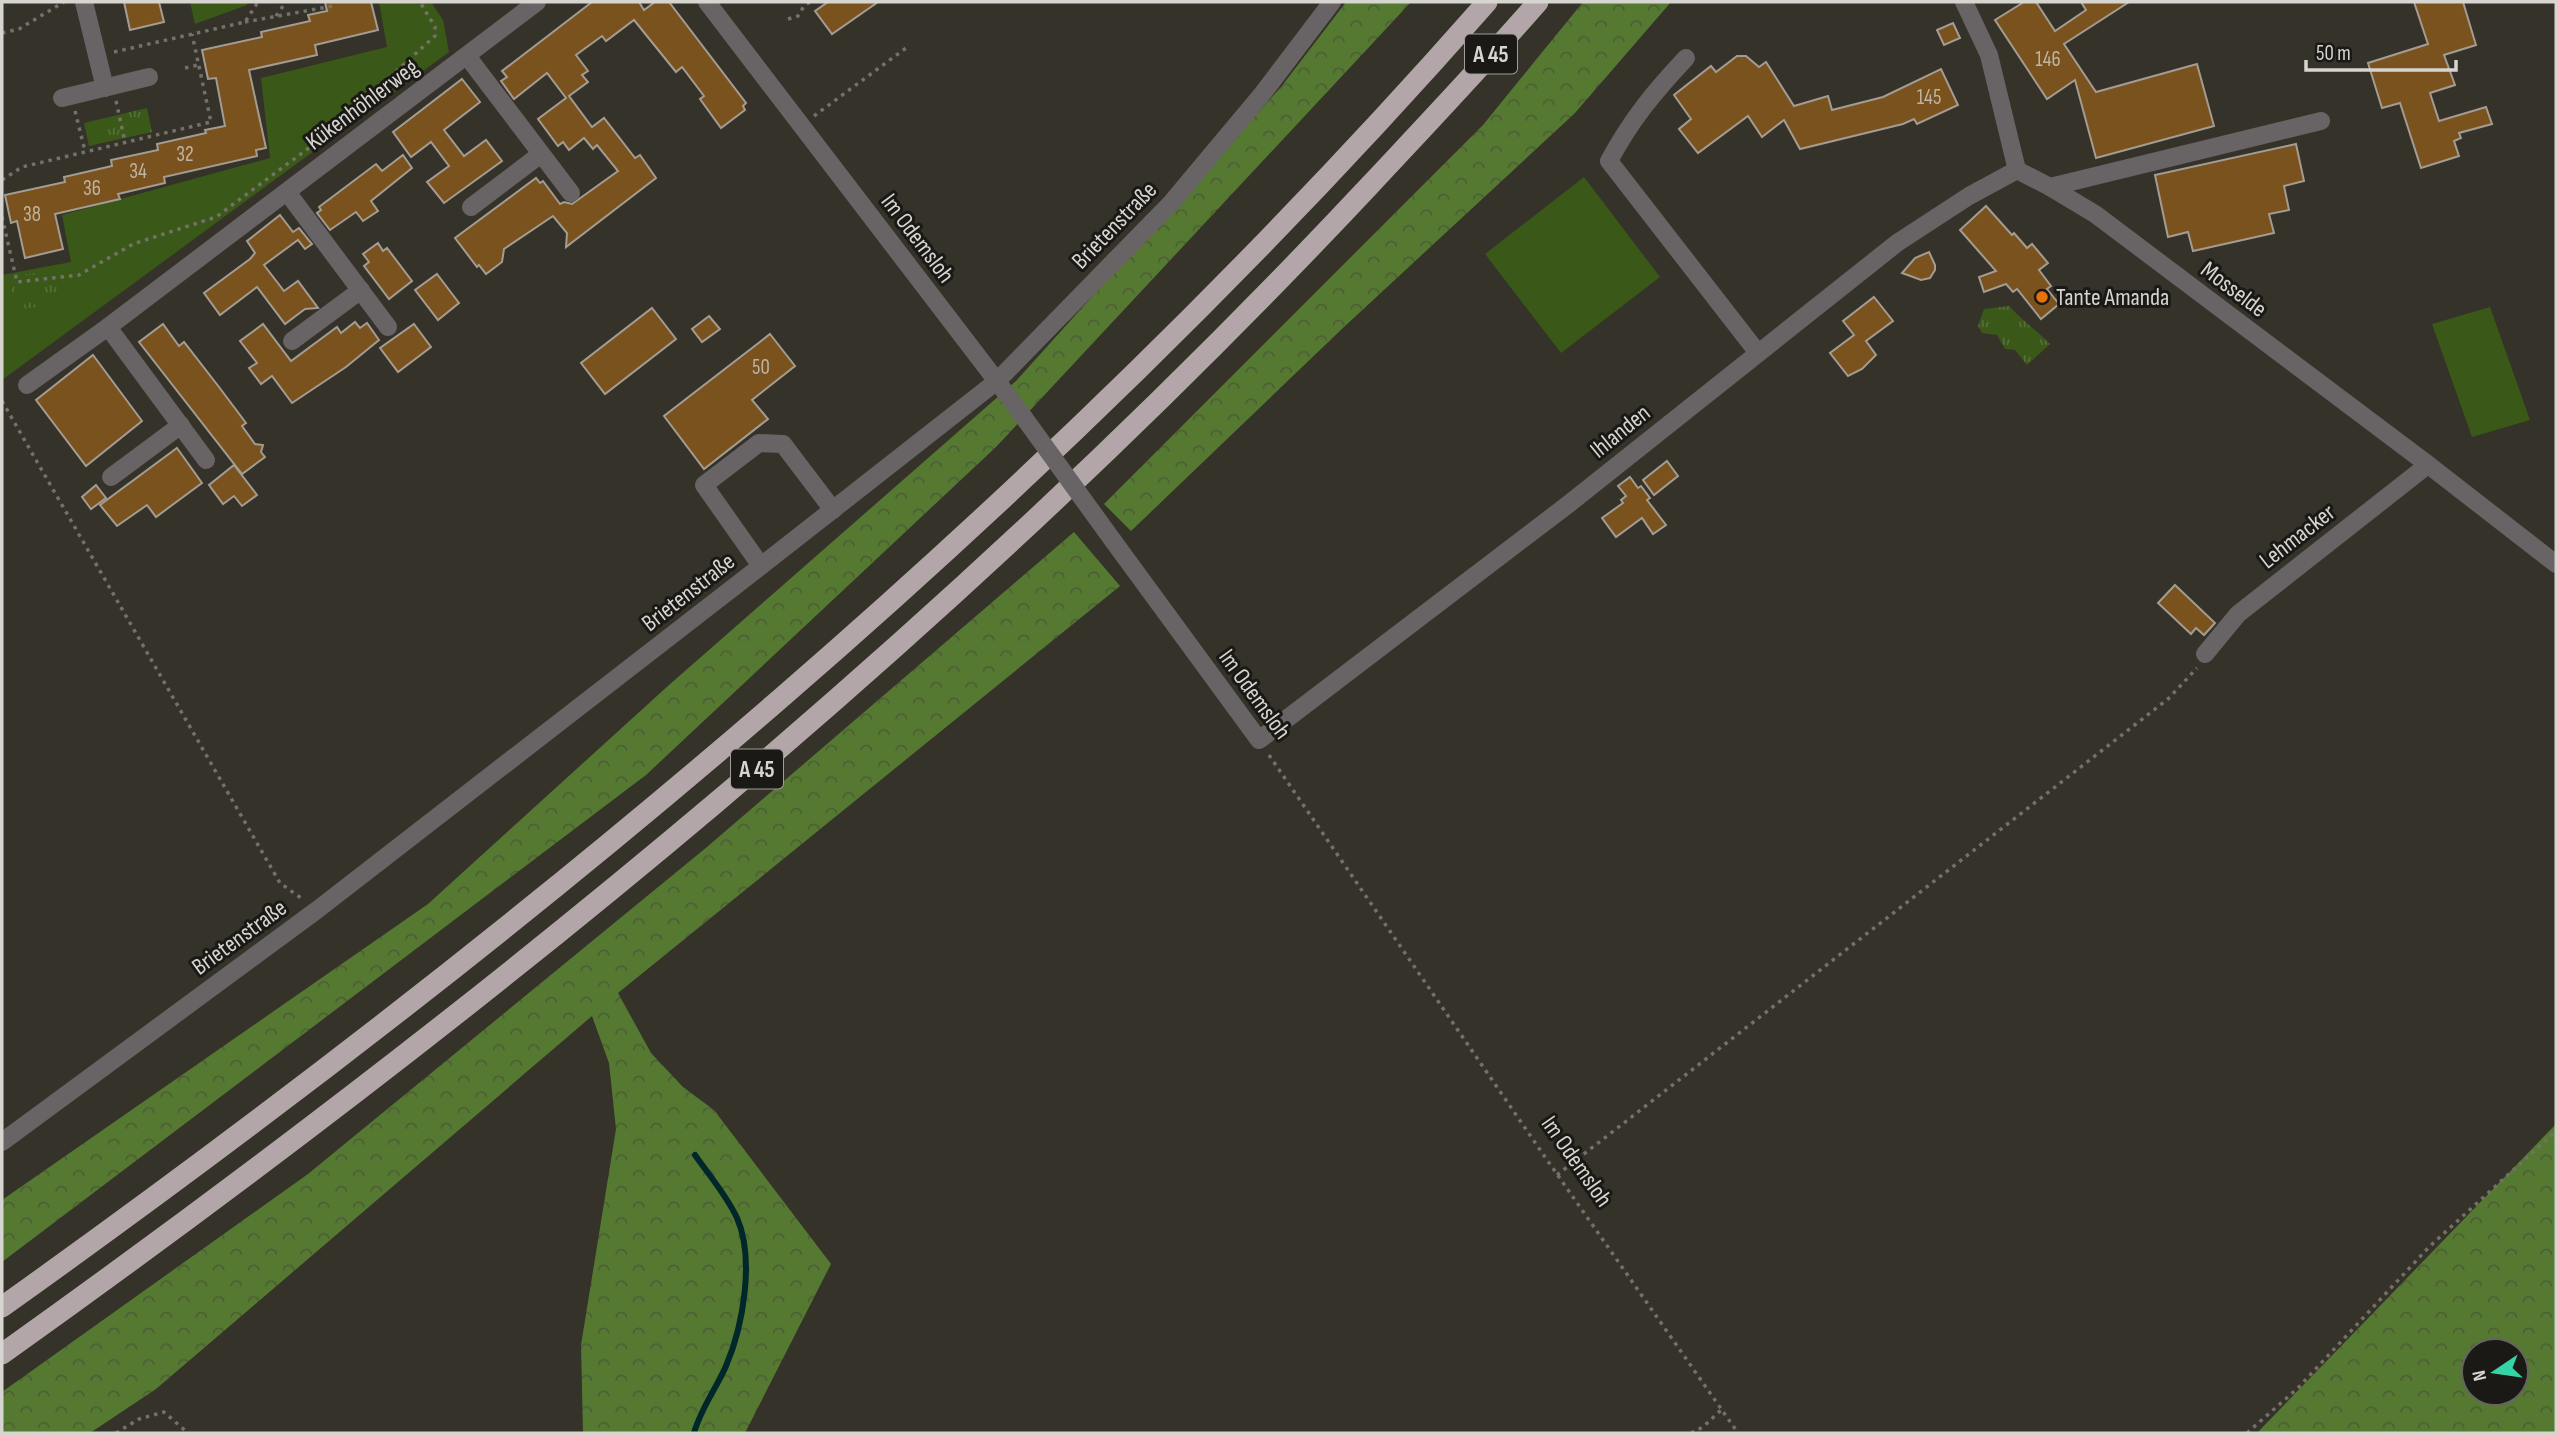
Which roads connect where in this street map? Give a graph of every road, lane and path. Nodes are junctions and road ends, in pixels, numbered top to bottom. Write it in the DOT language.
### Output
graph roads {
  1 [pos="64,2"];
  2 [pos="84,2"];
  3 [pos="258,2"];
  4 [pos="286,2"];
  5 [pos="420,2"];
  6 [pos="537,2"];
  7 [pos="707,2"];
  8 [pos="810,2"];
  9 [pos="1332,2"];
  10 [pos="1487,2"];
  11 [pos="1538,2"];
  12 [pos="1965,2"];
  13 [pos="333,6"];
  14 [pos="276,16"];
  15 [pos="788,19"];
  16 [pos="245,22"];
  17 [pos="2,33"];
  18 [pos="192,34"];
  19 [pos="906,48"];
  20 [pos="97,55"];
  21 [pos="467,56"];
  22 [pos="1686,58"];
  23 [pos="198,65"];
  24 [pos="186,68"];
  25 [pos="149,77"];
  26 [pos="108,87"];
  27 [pos="68,103"];
  28 [pos="2321,121"];
  29 [pos="801,125"];
  30 [pos="125,142"];
  31 [pos="85,152"];
  32 [pos="541,154"];
  33 [pos="2017,170"];
  34 [pos="2,180"];
  35 [pos="2050,187"];
  36 [pos="288,192"];
  37 [pos="571,193"];
  38 [pos="471,207"];
  39 [pos="2,217"];
  40 [pos="361,290"];
  41 [pos="108,327"];
  42 [pos="388,327"];
  43 [pos="292,341"];
  44 [pos="1758,353"];
  45 [pos="996,381"];
  46 [pos="27,385"];
  47 [pos="2,401"];
  48 [pos="181,425"];
  49 [pos="206,460"];
  50 [pos="2426,463"];
  51 [pos="111,477"];
  52 [pos="833,510"];
  53 [pos="2556,564"];
  54 [pos="761,566"];
  55 [pos="2205,654"];
  56 [pos="1259,740"];
  57 [pos="317,910"];
  58 [pos="2556,1131"];
  59 [pos="2,1142"];
  60 [pos="1557,1175"];
  61 [pos="2,1307"];
  62 [pos="2,1354"];
  63 [pos="1721,1410"];
  64 [pos="116,1433"];
  65 [pos="188,1433"];
  66 [pos="1691,1433"];
  67 [pos="1738,1433"];
  68 [pos="2247,1433"];
  1 -- 17 [label="path"];
  2 -- 20 [label="street"];
  3 -- 16 [label="path"];
  4 -- 14 [label="path"];
  5 -- 39 [label="path"];
  6 -- 21 [label="street, Kükenhöhlerweg"];
  7 -- 29 [label="street, Im Odemsloh"];
  8 -- 15 [label="path"];
  9 -- 45 [label="street, Brietenstraße"];
  10 -- 61 [label="highway, A 45"];
  11 -- 62 [label="highway, A 45"];
  12 -- 33 [label="street"];
  13 -- 14 [label="path"];
  14 -- 16 [label="path"];
  16 -- 18 [label="path"];
  18 -- 20 [label="path"];
  18 -- 23 [label="path"];
  19 -- 29 [label="path"];
  20 -- 26 [label="street"];
  21 -- 32 [label="street"];
  21 -- 36 [label="street, Kükenhöhlerweg"];
  22 -- 44 [label="street"];
  23 -- 24 [label="path"];
  23 -- 30 [label="path"];
  25 -- 26 [label="street"];
  26 -- 27 [label="street"];
  26 -- 30 [label="path"];
  27 -- 31 [label="path"];
  28 -- 35 [label="street"];
  29 -- 45 [label="street, Im Odemsloh"];
  30 -- 31 [label="path"];
  31 -- 34 [label="path"];
  32 -- 37 [label="street"];
  32 -- 38 [label="street"];
  33 -- 35 [label="street, Mosselde"];
  33 -- 44 [label="street, Ihlanden"];
  35 -- 50 [label="street, Mosselde"];
  36 -- 40 [label="street"];
  36 -- 41 [label="street, Kükenhöhlerweg"];
  40 -- 42 [label="street"];
  40 -- 43 [label="street"];
  41 -- 46 [label="street, Kükenhöhlerweg"];
  41 -- 48 [label="street"];
  44 -- 56 [label="street, Ihlanden"];
  45 -- 52 [label="street, Brietenstraße"];
  45 -- 56 [label="street, Im Odemsloh, bridge"];
  47 -- 57 [label="path"];
  48 -- 49 [label="street"];
  48 -- 51 [label="street"];
  50 -- 53 [label="street, Mosselde"];
  50 -- 55 [label="street, Lehmacker"];
  52 -- 54 [label="street, Brietenstraße"];
  52 -- 54 [label="street"];
  54 -- 57 [label="street, Brietenstraße"];
  55 -- 60 [label="path"];
  56 -- 60 [label="path, Im Odemsloh"];
  57 -- 59 [label="street, Brietenstraße"];
  58 -- 68 [label="path"];
  60 -- 63 [label="path, Im Odemsloh"];
  63 -- 66 [label="path"];
  63 -- 67 [label="path, Im Odemsloh"];
  64 -- 65 [label="path"];
}
